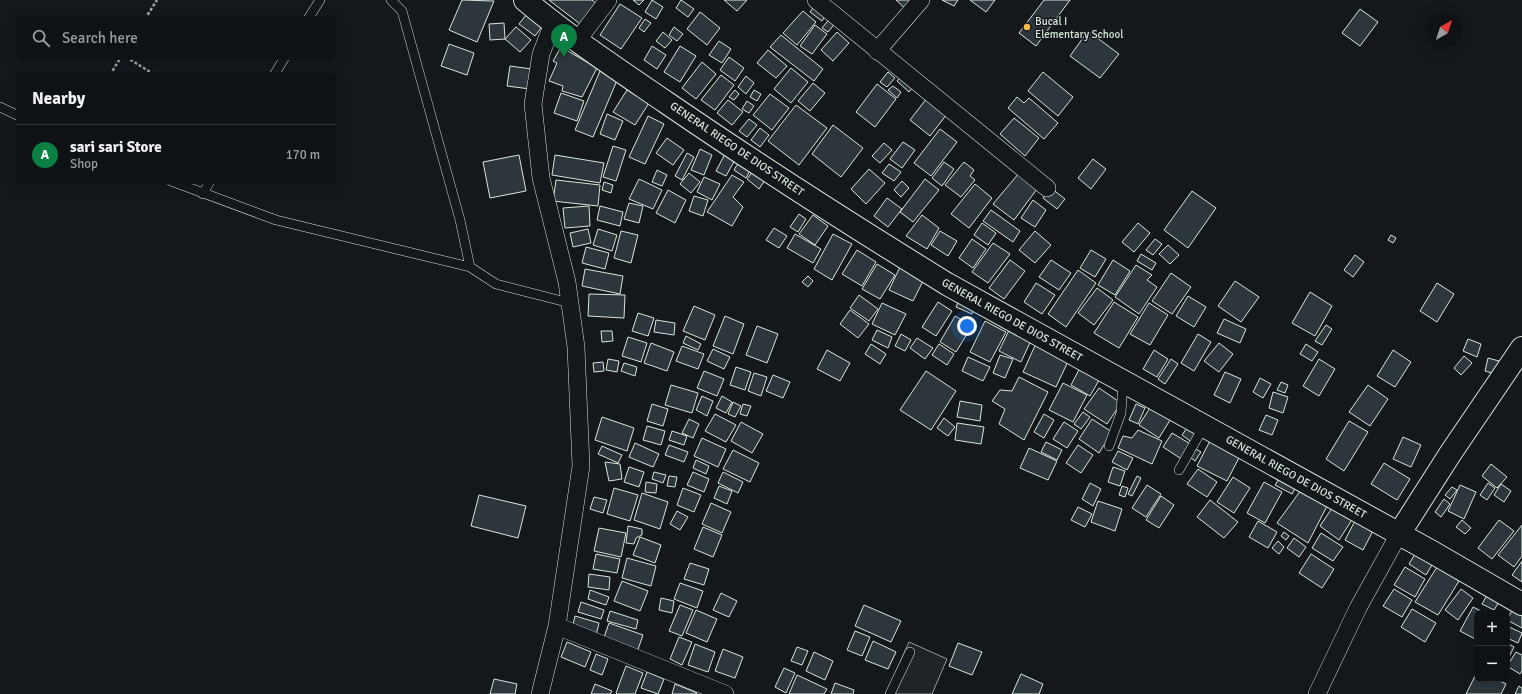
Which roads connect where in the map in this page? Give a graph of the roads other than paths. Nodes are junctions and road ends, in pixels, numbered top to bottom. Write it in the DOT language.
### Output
graph roads {
  1 [pos="320,0"];
  2 [pos="391,0"];
  3 [pos="525,0"];
  4 [pos="608,0"];
  5 [pos="816,0"];
  6 [pos="921,0"];
  7 [pos="310,16"];
  8 [pos="553,23"];
  9 [pos="577,41"];
  10 [pos="877,51"];
  11 [pos="283,60"];
  12 [pos="276,72"];
  13 [pos="0,107"];
  14 [pos="16,115"];
  15 [pos="178,184"];
  16 [pos="208,184"];
  17 [pos="1047,188"];
  18 [pos="202,194"];
  19 [pos="470,267"];
  20 [pos="570,303"];
  21 [pos="1522,348"];
  22 [pos="1123,381"];
  23 [pos="1204,426"];
  24 [pos="1109,446"];
  25 [pos="1179,470"];
  26 [pos="1399,534"];
  27 [pos="1522,604"];
  28 [pos="557,626"];
  29 [pos="910,652"];
  30 [pos="702,690"];
  31 [pos="540,694"];
  32 [pos="725,694"];
  33 [pos="890,694"];
  34 [pos="1317,694"];
  1 -- 7 [label="lane"];
  2 -- 19 [label="lane"];
  3 -- 8 [label="street, GENERAL RIEGO DE DIOS STREET"];
  4 -- 9 [label="street"];
  5 -- 10 [label="street"];
  6 -- 10 [label="street"];
  8 -- 9 [label="street, GENERAL RIEGO DE DIOS STREET"];
  8 -- 20 [label="street"];
  9 -- 22 [label="street, GENERAL RIEGO DE DIOS STREET"];
  10 -- 17 [label="street"];
  11 -- 12 [label="lane"];
  13 -- 14 [label="lane"];
  15 -- 18 [label="lane"];
  16 -- 18 [label="lane"];
  18 -- 19 [label="lane"];
  19 -- 20 [label="lane"];
  20 -- 28 [label="street"];
  21 -- 26 [label="street"];
  22 -- 23 [label="street, GENERAL RIEGO DE DIOS STREET"];
  22 -- 24 [label="lane"];
  23 -- 25 [label="lane"];
  23 -- 26 [label="street, GENERAL RIEGO DE DIOS STREET"];
  26 -- 27 [label="street, GENERAL RIEGO DE DIOS STREET"];
  26 -- 34 [label="street"];
  28 -- 30 [label="street"];
  28 -- 31 [label="street"];
  29 -- 33 [label="lane"];
  30 -- 32 [label="street"];
}
